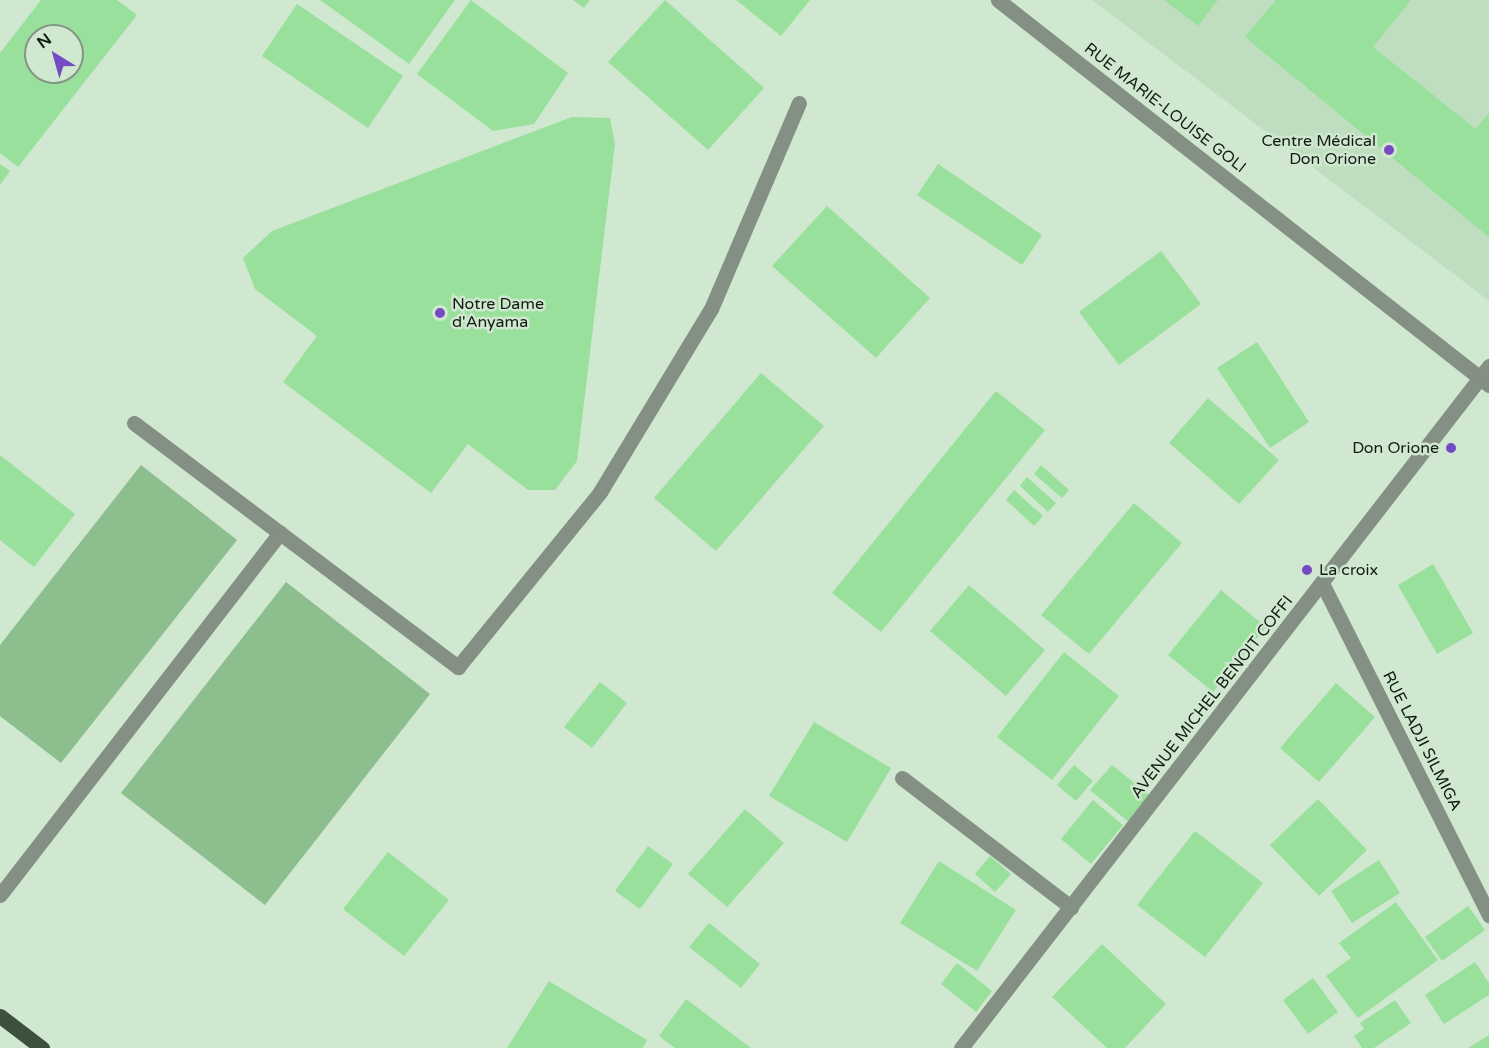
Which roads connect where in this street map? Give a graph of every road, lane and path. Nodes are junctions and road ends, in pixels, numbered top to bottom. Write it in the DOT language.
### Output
graph roads {
  1 [pos="998,0"];
  2 [pos="799,103"];
  3 [pos="1486,376"];
  4 [pos="134,423"];
  5 [pos="280,533"];
  6 [pos="1322,583"];
  7 [pos="902,778"];
  8 [pos="0,895"];
  9 [pos="1071,907"];
  10 [pos="1489,915"];
  11 [pos="0,1016"];
  12 [pos="42,1048"];
  13 [pos="961,1048"];
  1 -- 3 [label="street, RUE MARIE-LOUISE GOLI"];
  2 -- 5 [label="street"];
  3 -- 6 [label="street, AVENUE MICHEL BENOIT COFFI"];
  4 -- 5 [label="street"];
  5 -- 8 [label="street"];
  6 -- 9 [label="street, AVENUE MICHEL BENOIT COFFI"];
  6 -- 10 [label="street, RUE LADJI SILMIGA"];
  7 -- 9 [label="street"];
  9 -- 13 [label="street, AVENUE MICHEL BENOIT COFFI"];
  11 -- 12 [label="main road"];
}
